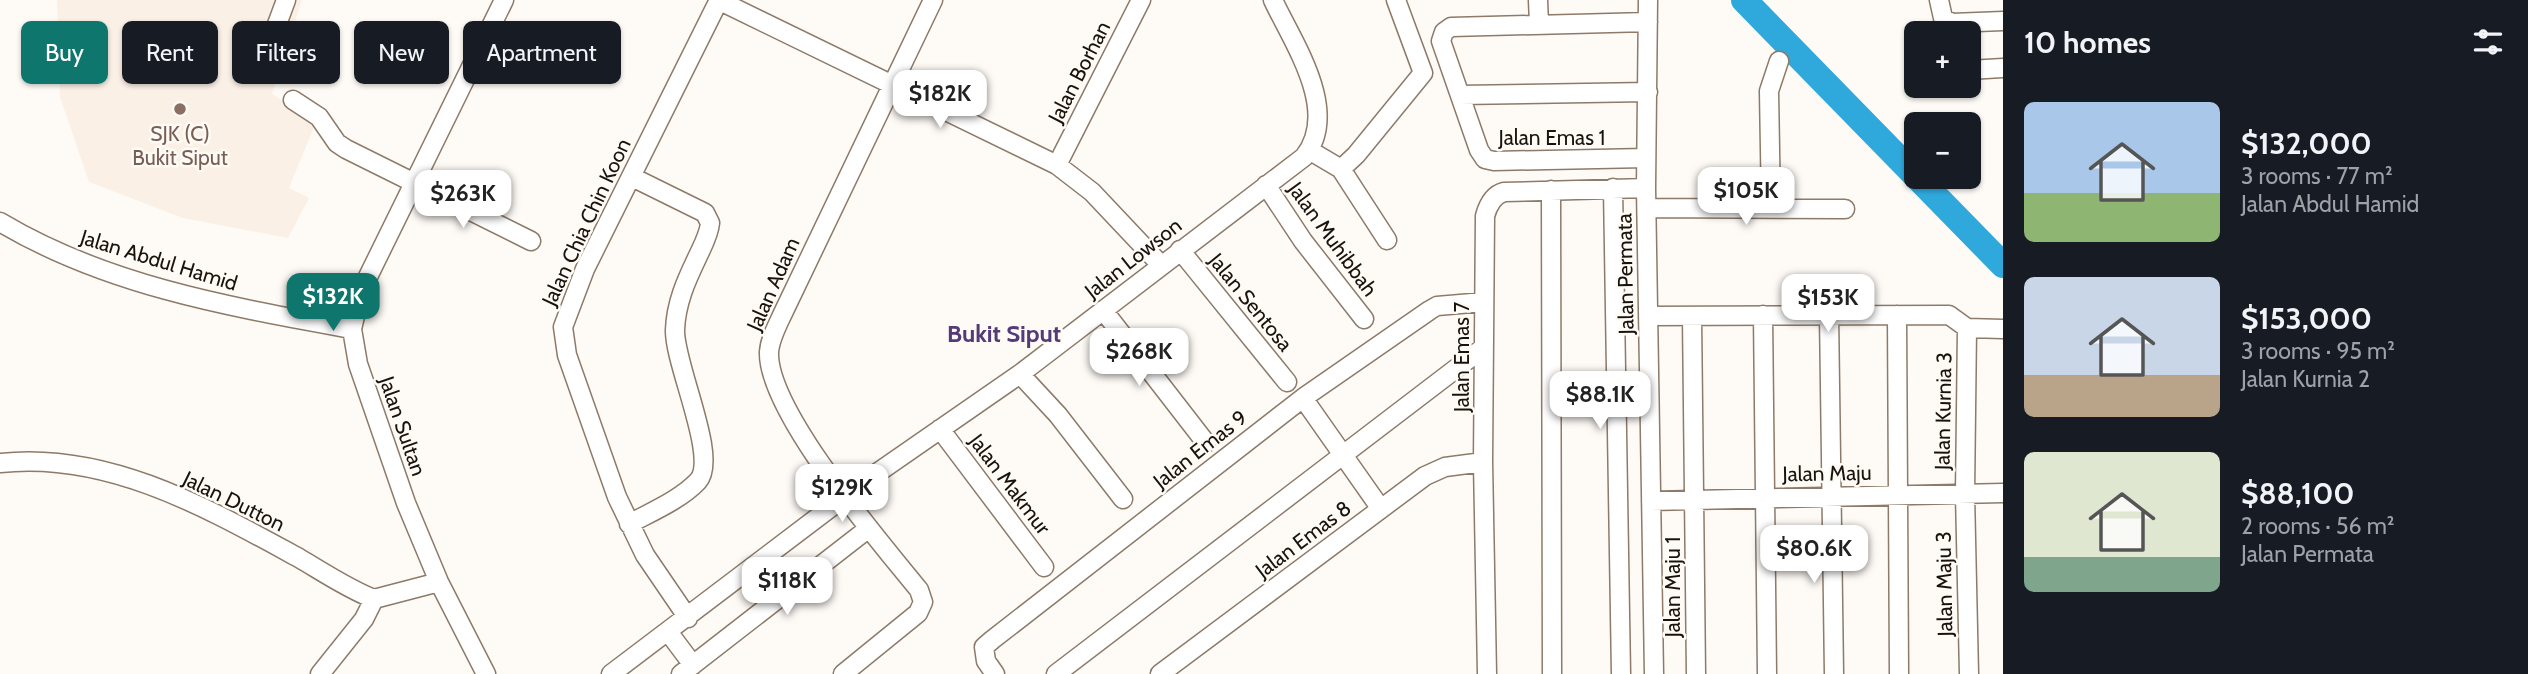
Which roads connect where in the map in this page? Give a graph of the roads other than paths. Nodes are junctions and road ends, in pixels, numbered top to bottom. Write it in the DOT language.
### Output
graph roads {
  1 [pos="286,0"];
  2 [pos="504,0"];
  3 [pos="719,0"];
  4 [pos="933,0"];
  5 [pos="1141,0"];
  6 [pos="1273,0"];
  7 [pos="1396,0"];
  8 [pos="1538,0"];
  9 [pos="1648,0"];
  10 [pos="1939,0"];
  11 [pos="278,21"];
  12 [pos="2003,21"];
  13 [pos="1648,22"];
  14 [pos="1539,24"];
  15 [pos="1779,61"];
  16 [pos="2003,68"];
  17 [pos="1981,69"];
  18 [pos="890,85"];
  19 [pos="1648,92"];
  20 [pos="1461,95"];
  21 [pos="293,100"];
  22 [pos="1309,150"];
  23 [pos="1646,158"];
  24 [pos="1057,165"];
  25 [pos="1341,169"];
  26 [pos="632,177"];
  27 [pos="412,183"];
  28 [pos="1266,185"];
  29 [pos="1614,188"];
  30 [pos="1646,188"];
  31 [pos="1550,190"];
  32 [pos="1647,208"];
  33 [pos="1770,208"];
  34 [pos="1845,209"];
  35 [pos="0,222"];
  36 [pos="1387,240"];
  37 [pos="531,241"];
  38 [pos="1180,250"];
  39 [pos="1160,264"];
  40 [pos="1484,302"];
  41 [pos="1103,310"];
  42 [pos="1829,314"];
  43 [pos="1897,314"];
  44 [pos="1763,315"];
  45 [pos="1692,316"];
  46 [pos="1648,317"];
  47 [pos="1364,319"];
  48 [pos="1967,328"];
  49 [pos="352,329"];
  50 [pos="2003,329"];
  51 [pos="1483,348"];
  52 [pos="1020,374"];
  53 [pos="1287,382"];
  54 [pos="1303,398"];
  55 [pos="940,429"];
  56 [pos="1206,443"];
  57 [pos="1342,455"];
  58 [pos="1483,462"];
  59 [pos="0,463"];
  60 [pos="2003,493"];
  61 [pos="1965,494"];
  62 [pos="1898,495"];
  63 [pos="1832,496"];
  64 [pos="845,497"];
  65 [pos="1765,497"];
  66 [pos="1123,499"];
  67 [pos="1694,499"];
  68 [pos="1651,501"];
  69 [pos="1381,509"];
  70 [pos="629,524"];
  71 [pos="869,528"];
  72 [pos="1044,567"];
  73 [pos="439,582"];
  74 [pos="374,599"];
  75 [pos="688,618"];
  76 [pos="668,633"];
  77 [pos="687,669"];
  78 [pos="320,674"];
  79 [pos="486,674"];
  80 [pos="611,674"];
  81 [pos="843,674"];
  82 [pos="995,674"];
  83 [pos="1056,674"];
  84 [pos="1160,674"];
  85 [pos="1487,674"];
  86 [pos="1552,674"];
  87 [pos="1621,674"];
  88 [pos="1654,674"];
  89 [pos="1696,674"];
  90 [pos="1767,674"];
  91 [pos="1834,674"];
  92 [pos="1899,674"];
  93 [pos="1969,674"];
  1 -- 11 [label="street"];
  2 -- 27 [label="street, Jalan Sultan"];
  3 -- 18 [label="street"];
  3 -- 26 [label="street, Jalan Chia Chin Koon"];
  4 -- 18 [label="street, Jalan Adam"];
  5 -- 24 [label="street, Jalan Borhan"];
  6 -- 22 [label="street"];
  7 -- 25 [label="street"];
  8 -- 14 [label="street"];
  9 -- 13 [label="street, Jalan Permata"];
  10 -- 12 [label="street"];
  13 -- 14 [label="street"];
  13 -- 19 [label="street, Jalan Permata"];
  14 -- 20 [label="street"];
  15 -- 33 [label="street"];
  16 -- 17 [label="street"];
  18 -- 24 [label="street"];
  18 -- 64 [label="street, Jalan Adam"];
  19 -- 20 [label="street"];
  19 -- 23 [label="street, Jalan Permata"];
  20 -- 23 [label="street, Jalan Emas 1"];
  21 -- 27 [label="street"];
  22 -- 25 [label="street"];
  22 -- 28 [label="street, Jalan Lowson"];
  23 -- 30 [label="street, Jalan Permata"];
  24 -- 39 [label="street"];
  25 -- 36 [label="street"];
  26 -- 70 [label="street, Jalan Chia Chin Koon"];
  26 -- 70 [label="street"];
  27 -- 37 [label="street"];
  27 -- 49 [label="street, Jalan Sultan"];
  28 -- 38 [label="street, Jalan Lowson"];
  28 -- 47 [label="street, Jalan Muhibbah"];
  29 -- 30 [label="street, Jalan Emas 7"];
  29 -- 31 [label="street, Jalan Emas 7"];
  29 -- 87 [label="street"];
  30 -- 32 [label="street, Jalan Permata"];
  31 -- 40 [label="street, Jalan Emas 7"];
  31 -- 86 [label="street"];
  32 -- 33 [label="street"];
  32 -- 46 [label="street, Jalan Permata"];
  33 -- 34 [label="street"];
  35 -- 49 [label="street, Jalan Abdul Hamid"];
  38 -- 39 [label="street, Jalan Lowson"];
  38 -- 53 [label="street, Jalan Sentosa"];
  39 -- 41 [label="street, Jalan Lowson"];
  40 -- 51 [label="street, Jalan Emas 7"];
  40 -- 54 [label="street, Jalan Emas 9"];
  41 -- 52 [label="street, Jalan Lowson"];
  41 -- 56 [label="street"];
  42 -- 43 [label="street"];
  42 -- 44 [label="street"];
  42 -- 63 [label="street"];
  43 -- 48 [label="street"];
  43 -- 62 [label="street"];
  44 -- 45 [label="street"];
  44 -- 65 [label="street"];
  45 -- 46 [label="street"];
  45 -- 67 [label="street, Jalan Maju 1"];
  46 -- 68 [label="street, Jalan Permata"];
  48 -- 50 [label="street"];
  48 -- 61 [label="street, Jalan Kurnia 3"];
  49 -- 73 [label="street, Jalan Sultan"];
  51 -- 57 [label="street"];
  51 -- 58 [label="street, Jalan Emas 7"];
  52 -- 55 [label="street, Jalan Lowson"];
  52 -- 66 [label="street"];
  54 -- 57 [label="street"];
  54 -- 82 [label="street, Jalan Emas 9"];
  55 -- 64 [label="street, Jalan Lowson"];
  55 -- 72 [label="street, Jalan Makmur"];
  57 -- 69 [label="street"];
  57 -- 83 [label="street"];
  58 -- 69 [label="street, Jalan Emas 8"];
  58 -- 85 [label="street, Jalan Emas 7"];
  59 -- 74 [label="street, Jalan Dutton"];
  60 -- 61 [label="street, Jalan Maju"];
  61 -- 62 [label="street, Jalan Maju"];
  61 -- 93 [label="street, Jalan Maju 3"];
  62 -- 63 [label="street, Jalan Maju"];
  62 -- 92 [label="street"];
  63 -- 65 [label="street, Jalan Maju"];
  63 -- 91 [label="street"];
  64 -- 71 [label="street"];
  64 -- 75 [label="street, Jalan Lowson"];
  65 -- 67 [label="street, Jalan Maju"];
  65 -- 90 [label="street"];
  67 -- 68 [label="street, Jalan Maju"];
  67 -- 89 [label="street, Jalan Maju 1"];
  68 -- 88 [label="street, Jalan Permata"];
  69 -- 84 [label="street, Jalan Emas 8"];
  70 -- 75 [label="street, Jalan Chia Chin Koon"];
  71 -- 77 [label="street"];
  71 -- 81 [label="street"];
  73 -- 74 [label="street"];
  73 -- 79 [label="street, Jalan Sultan"];
  74 -- 78 [label="street"];
  75 -- 76 [label="street, Jalan Lowson"];
  76 -- 77 [label="street"];
  76 -- 80 [label="street, Jalan Lowson"];
}
